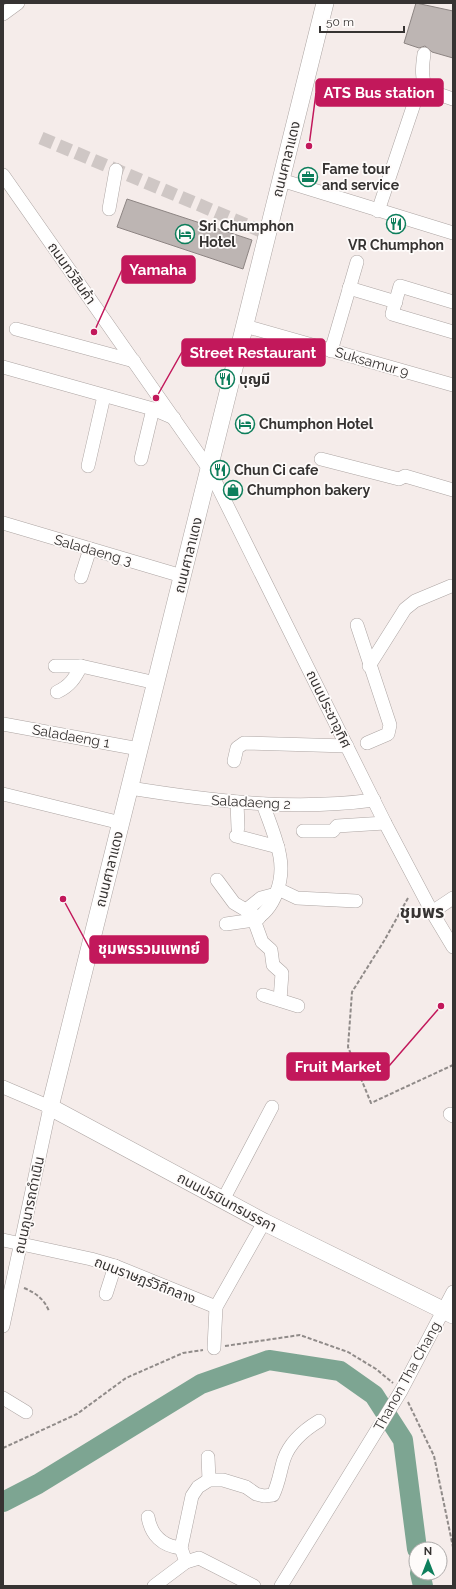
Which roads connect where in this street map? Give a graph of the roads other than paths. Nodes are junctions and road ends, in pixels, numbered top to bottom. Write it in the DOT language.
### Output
graph roads {
  1 [pos="18,3"];
  2 [pos="325,3"];
  3 [pos="3,14"];
  4 [pos="424,54"];
  5 [pos="427,92"];
  6 [pos="453,99"];
  7 [pos="116,170"];
  8 [pos="3,175"];
  9 [pos="281,180"];
  10 [pos="108,209"];
  11 [pos="378,211"];
  12 [pos="453,233"];
  13 [pos="356,262"];
  14 [pos="349,288"];
  15 [pos="396,302"];
  16 [pos="453,302"];
  17 [pos="245,326"];
  18 [pos="16,329"];
  19 [pos="453,332"];
  20 [pos="331,351"];
  21 [pos="134,361"];
  22 [pos="3,367"];
  23 [pos="453,385"];
  24 [pos="104,396"];
  25 [pos="153,409"];
  26 [pos="174,418"];
  27 [pos="141,459"];
  28 [pos="320,459"];
  29 [pos="88,466"];
  30 [pos="209,468"];
  31 [pos="453,490"];
  32 [pos="3,523"];
  33 [pos="90,549"];
  34 [pos="182,576"];
  35 [pos="81,577"];
  36 [pos="451,586"];
  37 [pos="357,625"];
  38 [pos="55,666"];
  39 [pos="81,666"];
  40 [pos="369,666"];
  41 [pos="156,683"];
  42 [pos="57,692"];
  43 [pos="3,724"];
  44 [pos="356,747"];
  45 [pos="139,749"];
  46 [pos="234,761"];
  47 [pos="130,788"];
  48 [pos="3,794"];
  49 [pos="374,800"];
  50 [pos="237,802"];
  51 [pos="263,804"];
  52 [pos="121,823"];
  53 [pos="385,823"];
  54 [pos="303,831"];
  55 [pos="278,847"];
  56 [pos="217,880"];
  57 [pos="277,892"];
  58 [pos="453,898"];
  59 [pos="356,901"];
  60 [pos="246,910"];
  61 [pos="432,912"];
  62 [pos="256,919"];
  63 [pos="226,924"];
  64 [pos="453,947"];
  65 [pos="262,995"];
  66 [pos="280,1000"];
  67 [pos="298,1006"];
  68 [pos="3,1087"];
  69 [pos="50,1107"];
  70 [pos="272,1107"];
  71 [pos="223,1200"];
  72 [pos="264,1222"];
  73 [pos="3,1240"];
  74 [pos="20,1244"];
  75 [pos="115,1266"];
  76 [pos="453,1292"];
  77 [pos="106,1294"];
  78 [pos="6,1300"];
  79 [pos="216,1307"];
  80 [pos="448,1313"];
  81 [pos="3,1326"];
  82 [pos="214,1348"];
  83 [pos="3,1398"];
  84 [pos="26,1412"];
  85 [pos="319,1421"];
  86 [pos="208,1456"];
  87 [pos="209,1480"];
  88 [pos="148,1517"];
  89 [pos="180,1548"];
  90 [pos="186,1562"];
  91 [pos="154,1586"];
  92 [pos="254,1586"];
  93 [pos="281,1586"];
  1 -- 3 [label="street"];
  2 -- 9 [label="main road, ถนนศาลาแดง"];
  4 -- 5 [label="street"];
  5 -- 6 [label="street"];
  5 -- 11 [label="street"];
  7 -- 10 [label="street"];
  8 -- 21 [label="street, ถนนทวีสินค้า"];
  9 -- 11 [label="street"];
  9 -- 17 [label="main road, ถนนศาลาแดง"];
  11 -- 12 [label="street"];
  13 -- 14 [label="street"];
  14 -- 15 [label="street"];
  14 -- 20 [label="street"];
  15 -- 16 [label="street"];
  15 -- 19 [label="street"];
  17 -- 20 [label="street, Suksamur 9"];
  17 -- 30 [label="main road, ถนนศาลาแดง"];
  18 -- 21 [label="street"];
  20 -- 23 [label="street, Suksamur 9"];
  21 -- 26 [label="street, ถนนทวีสินค้า"];
  22 -- 24 [label="street"];
  24 -- 25 [label="street"];
  24 -- 29 [label="street"];
  25 -- 26 [label="street"];
  25 -- 27 [label="street"];
  26 -- 30 [label="street, ถนนทวีสินค้า"];
  28 -- 31 [label="street"];
  30 -- 34 [label="main road, ถนนศาลาแดง"];
  30 -- 44 [label="street, ถนนประชาอุทิศ"];
  32 -- 33 [label="street, Saladaeng 3"];
  33 -- 34 [label="street, Saladaeng 3"];
  33 -- 35 [label="street"];
  34 -- 41 [label="main road, ถนนศาลาแดง"];
  36 -- 40 [label="street"];
  37 -- 40 [label="street"];
  38 -- 39 [label="street"];
  39 -- 41 [label="street"];
  39 -- 42 [label="street"];
  40 -- 44 [label="street"];
  41 -- 45 [label="main road, ถนนศาลาแดง"];
  43 -- 45 [label="street, Saladaeng 1"];
  44 -- 46 [label="street"];
  44 -- 49 [label="street, ถนนประชาอุทิศ"];
  45 -- 47 [label="main road, ถนนศาลาแดง"];
  47 -- 50 [label="street, Saladaeng 2"];
  47 -- 52 [label="main road, ถนนศาลาแดง"];
  48 -- 52 [label="street"];
  49 -- 51 [label="street, Saladaeng 2"];
  49 -- 53 [label="street, ถนนประชาอุทิศ"];
  50 -- 51 [label="street, Saladaeng 2"];
  50 -- 55 [label="street"];
  51 -- 55 [label="street"];
  52 -- 69 [label="main road, ถนนศาลาแดง"];
  53 -- 54 [label="street"];
  53 -- 61 [label="street, ถนนประชาอุทิศ"];
  55 -- 57 [label="street"];
  56 -- 60 [label="street"];
  57 -- 59 [label="street"];
  57 -- 60 [label="street"];
  57 -- 62 [label="street"];
  58 -- 61 [label="street"];
  60 -- 62 [label="street"];
  61 -- 64 [label="street, ถนนประชาอุทิศ"];
  62 -- 63 [label="street"];
  62 -- 66 [label="street"];
  65 -- 66 [label="street"];
  66 -- 67 [label="street"];
  68 -- 69 [label="street, ถนนปรมินทรมรรคา"];
  69 -- 71 [label="main road, ถนนปรมินทรมรรคา"];
  69 -- 74 [label="street, ถนนภูนารถดำเนิน"];
  70 -- 71 [label="street"];
  71 -- 72 [label="main road, ถนนปรมินทรมรรคา"];
  72 -- 79 [label="street"];
  72 -- 80 [label="main road, ถนนปรมินทรมรรคา"];
  73 -- 74 [label="street, ถนนราษฎร์วิถีกลาง"];
  74 -- 75 [label="street, ถนนราษฎร์วิถีกลาง"];
  74 -- 78 [label="street, ถนนภูนารถดำเนิน"];
  75 -- 77 [label="street"];
  75 -- 79 [label="street, ถนนราษฎร์วิถีกลาง"];
  76 -- 80 [label="street, Thanon Tha Chang"];
  78 -- 81 [label="street, ถนนภูนารถดำเนิน"];
  79 -- 82 [label="street"];
  80 -- 93 [label="street, Thanon Tha Chang"];
  83 -- 84 [label="street"];
  85 -- 87 [label="street"];
  86 -- 87 [label="street"];
  87 -- 89 [label="street"];
  88 -- 89 [label="street"];
  89 -- 90 [label="street"];
  90 -- 91 [label="street"];
  90 -- 92 [label="street"];
}
